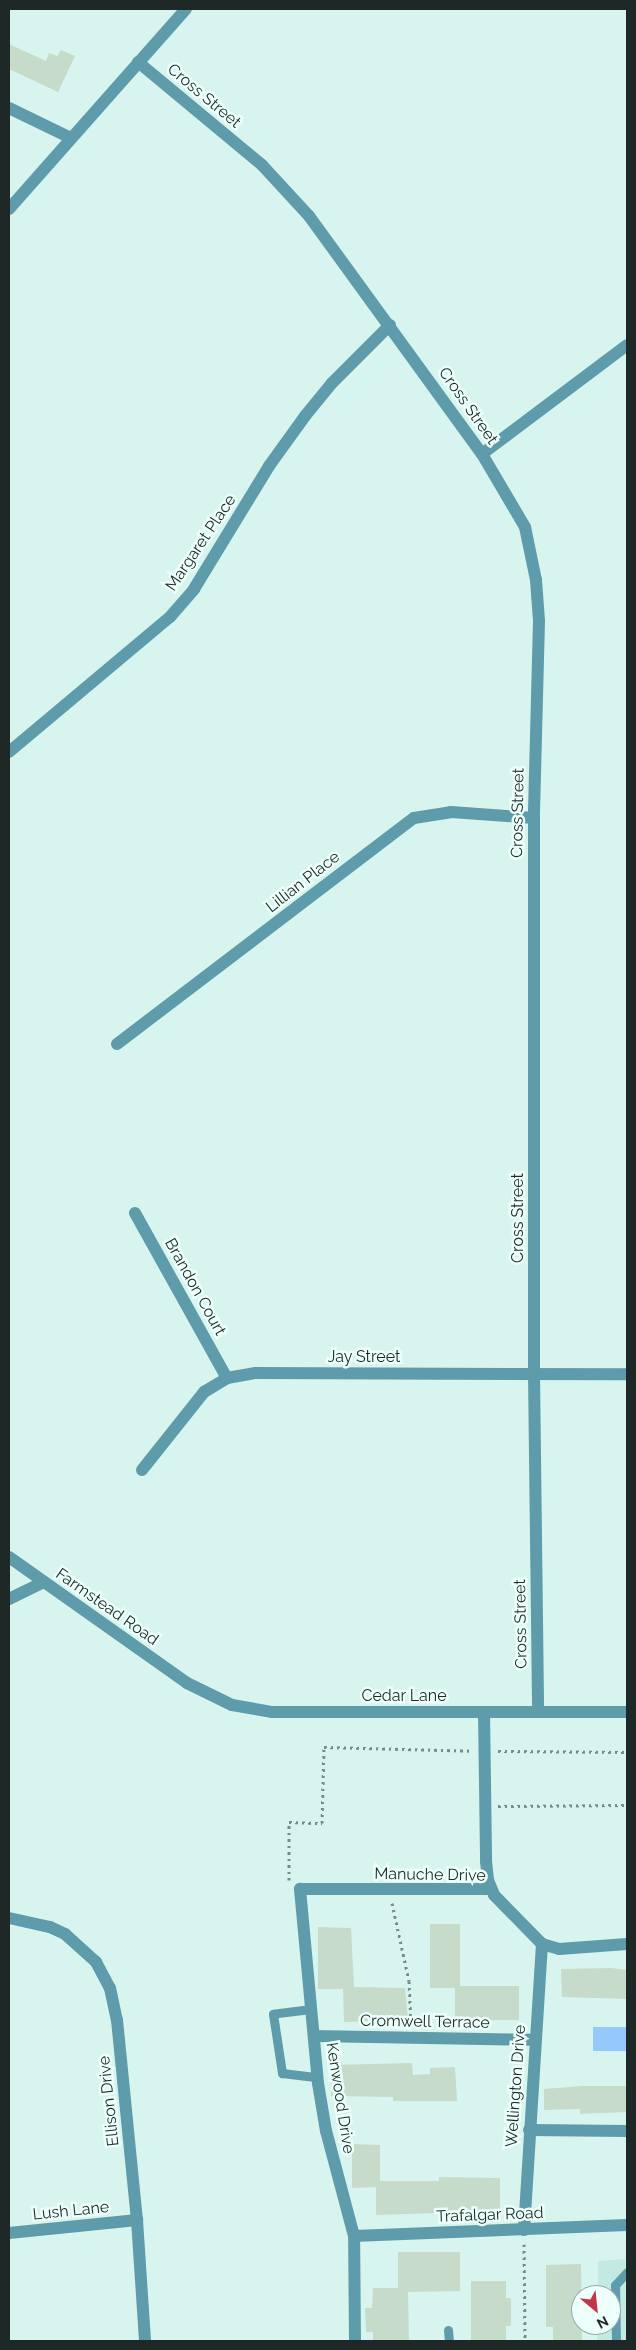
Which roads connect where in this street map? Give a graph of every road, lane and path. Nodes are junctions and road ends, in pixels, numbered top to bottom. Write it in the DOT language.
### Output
graph roads {
  1 [pos="186,9"];
  2 [pos="138,62"];
  3 [pos="9,108"];
  4 [pos="71,138"];
  5 [pos="9,208"];
  6 [pos="390,324"];
  7 [pos="627,345"];
  8 [pos="482,454"];
  9 [pos="9,752"];
  10 [pos="534,818"];
  11 [pos="117,1044"];
  12 [pos="135,1213"];
  13 [pos="534,1374"];
  14 [pos="627,1374"];
  15 [pos="227,1378"];
  16 [pos="142,1470"];
  17 [pos="9,1557"];
  18 [pos="44,1582"];
  19 [pos="9,1598"];
  20 [pos="187,1684"];
  21 [pos="538,1711"];
  22 [pos="484,1712"];
  23 [pos="627,1712"];
  24 [pos="324,1747"];
  25 [pos="627,1805"];
  26 [pos="485,1806"];
  27 [pos="294,1886"];
  28 [pos="392,1889"];
  29 [pos="491,1890"];
  30 [pos="9,1918"];
  31 [pos="542,1944"];
  32 [pos="627,1944"];
  33 [pos="311,2009"];
  34 [pos="410,2033"];
  35 [pos="314,2036"];
  36 [pos="535,2040"];
  37 [pos="317,2077"];
  38 [pos="529,2130"];
  39 [pos="627,2131"];
  40 [pos="137,2220"];
  41 [pos="627,2225"];
  42 [pos="524,2230"];
  43 [pos="9,2233"];
  44 [pos="354,2236"];
  45 [pos="627,2272"];
  46 [pos="448,2330"];
  47 [pos="145,2341"];
  48 [pos="355,2341"];
  49 [pos="448,2341"];
  50 [pos="525,2341"];
  51 [pos="616,2341"];
  1 -- 2 [label="street"];
  2 -- 4 [label="street"];
  2 -- 6 [label="street, Cross Street"];
  3 -- 4 [label="street"];
  4 -- 5 [label="street"];
  6 -- 8 [label="street, Cross Street"];
  6 -- 9 [label="street, Margaret Place"];
  7 -- 8 [label="street"];
  8 -- 10 [label="street, Cross Street"];
  10 -- 11 [label="street, Lillian Place"];
  10 -- 13 [label="street, Cross Street"];
  12 -- 15 [label="street, Brandon Court"];
  13 -- 14 [label="street, Jay Street"];
  13 -- 15 [label="street, Jay Street"];
  13 -- 21 [label="street, Cross Street"];
  15 -- 16 [label="street, Jay Street"];
  17 -- 18 [label="street, Farmstead Road"];
  18 -- 19 [label="street"];
  18 -- 20 [label="street, Farmstead Road"];
  20 -- 22 [label="street, Cedar Lane"];
  21 -- 22 [label="street, Cedar Lane"];
  21 -- 23 [label="street, Cedar Lane"];
  22 -- 26 [label="street"];
  24 -- 27 [label="path"];
  25 -- 26 [label="path"];
  26 -- 29 [label="street"];
  27 -- 28 [label="street, Manuche Drive"];
  27 -- 33 [label="street, Kenwood Drive"];
  28 -- 29 [label="street, Manuche Drive"];
  28 -- 34 [label="path"];
  29 -- 31 [label="street, Manuche Drive"];
  30 -- 40 [label="street, Ellison Drive"];
  31 -- 32 [label="street"];
  31 -- 36 [label="street, Wellington Drive"];
  33 -- 35 [label="street, Kenwood Drive"];
  33 -- 37 [label="lane"];
  35 -- 36 [label="street, Cromwell Terrace"];
  35 -- 37 [label="street, Kenwood Drive"];
  36 -- 38 [label="street, Wellington Drive"];
  37 -- 44 [label="street, Kenwood Drive"];
  38 -- 39 [label="street"];
  38 -- 42 [label="street, Wellington Drive"];
  40 -- 43 [label="street, Lush Lane"];
  40 -- 47 [label="street, Ellison Drive"];
  41 -- 42 [label="street, Trafalgar Road"];
  42 -- 44 [label="street, Trafalgar Road"];
  42 -- 50 [label="path"];
  44 -- 48 [label="street, Kenwood Drive"];
  45 -- 51 [label="lane"];
  46 -- 49 [label="lane"];
}
